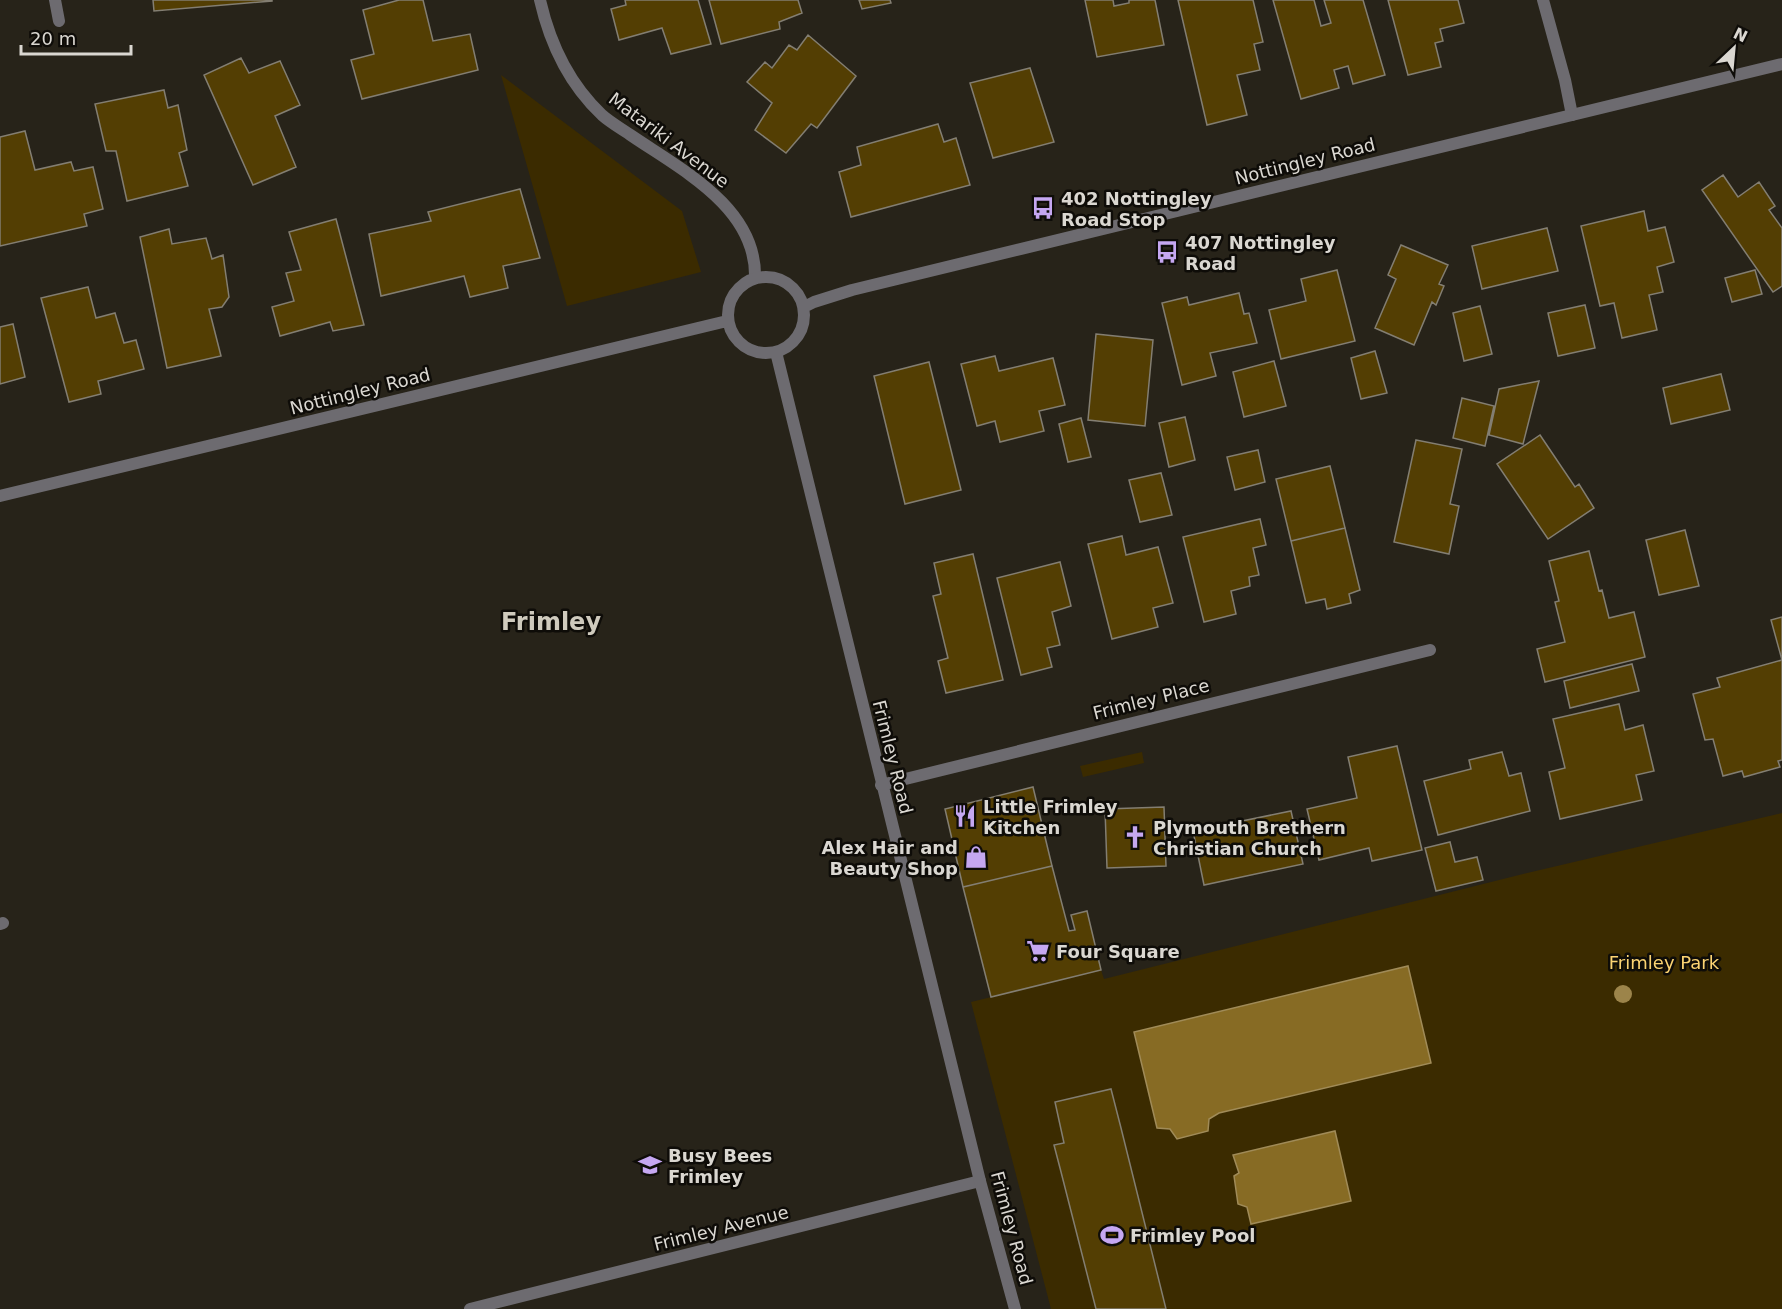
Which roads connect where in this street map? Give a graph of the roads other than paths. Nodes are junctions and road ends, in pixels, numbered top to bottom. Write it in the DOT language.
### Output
graph roads {
  1 [pos="55,0"];
  2 [pos="540,0"];
  3 [pos="1543,0"];
  4 [pos="59,21"];
  5 [pos="1782,64"];
  6 [pos="1572,115"];
  7 [pos="755,278"];
  8 [pos="804,307"];
  9 [pos="727,321"];
  10 [pos="777,352"];
  11 [pos="0,496"];
  12 [pos="1430,650"];
  13 [pos="881,785"];
  14 [pos="980,1181"];
  15 [pos="470,1309"];
  16 [pos="1015,1309"];
  1 -- 4 [label="street"];
  2 -- 7 [label="street, Matariki Avenue"];
  3 -- 6 [label="street"];
  5 -- 6 [label="street, Nottingley Road"];
  6 -- 8 [label="street, Nottingley Road"];
  7 -- 8 [label="street"];
  7 -- 9 [label="street"];
  8 -- 10 [label="street"];
  9 -- 10 [label="street"];
  9 -- 11 [label="street, Nottingley Road"];
  10 -- 13 [label="street, Frimley Road"];
  12 -- 13 [label="street, Frimley Place"];
  13 -- 14 [label="street, Frimley Road"];
  14 -- 15 [label="street, Frimley Avenue"];
  14 -- 16 [label="street, Frimley Road"];
}
